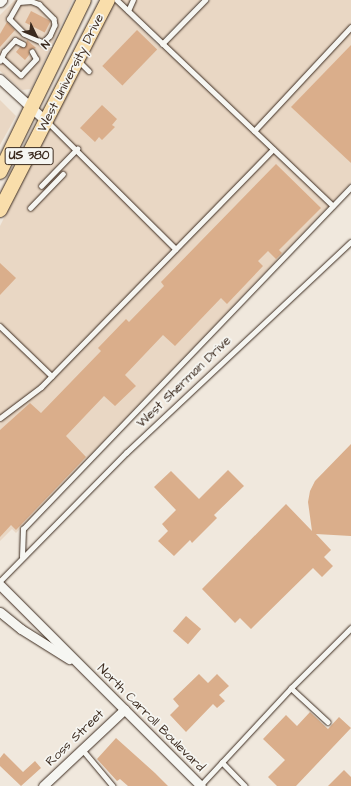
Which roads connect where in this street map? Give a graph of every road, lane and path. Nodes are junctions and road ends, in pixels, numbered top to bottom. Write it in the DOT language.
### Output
graph roads {
  1 [pos="2,0"];
  2 [pos="84,0"];
  3 [pos="108,0"];
  4 [pos="116,0"];
  5 [pos="133,0"];
  6 [pos="205,0"];
  7 [pos="0,2"];
  8 [pos="39,2"];
  9 [pos="128,11"];
  10 [pos="351,27"];
  11 [pos="20,44"];
  12 [pos="162,44"];
  13 [pos="31,55"];
  14 [pos="1,60"];
  15 [pos="77,60"];
  16 [pos="89,70"];
  17 [pos="0,80"];
  18 [pos="32,108"];
  19 [pos="46,121"];
  20 [pos="254,131"];
  21 [pos="77,149"];
  22 [pos="274,149"];
  23 [pos="0,172"];
  24 [pos="63,174"];
  25 [pos="41,186"];
  26 [pos="351,187"];
  27 [pos="333,206"];
  28 [pos="30,208"];
  29 [pos="0,210"];
  30 [pos="351,242"];
  31 [pos="176,249"];
  32 [pos="0,326"];
  33 [pos="52,376"];
  34 [pos="0,418"];
  35 [pos="22,557"];
  36 [pos="0,581"];
  37 [pos="0,585"];
  38 [pos="0,612"];
  39 [pos="351,628"];
  40 [pos="82,667"];
  41 [pos="291,688"];
  42 [pos="125,709"];
  43 [pos="328,722"];
  44 [pos="82,750"];
  45 [pos="222,762"];
  46 [pos="44,786"];
  47 [pos="112,786"];
  48 [pos="201,786"];
  49 [pos="245,786"];
  1 -- 7 [label="street"];
  2 -- 18 [label="main road, West University Drive / US 380"];
  3 -- 15 [label="main road, West University Drive / US 380"];
  4 -- 9 [label="lane"];
  5 -- 9 [label="lane"];
  6 -- 12 [label="lane"];
  8 -- 8 [label="lane"];
  9 -- 12 [label="lane"];
  10 -- 20 [label="lane"];
  11 -- 14 [label="lane"];
  12 -- 20 [label="lane"];
  13 -- 14 [label="lane"];
  15 -- 16 [label="lane"];
  15 -- 19 [label="main road, West University Drive / US 380"];
  17 -- 18 [label="street"];
  18 -- 19 [label="street"];
  18 -- 23 [label="main road, West University Drive / US 380"];
  19 -- 21 [label="lane"];
  19 -- 29 [label="main road, West University Drive / US 380"];
  20 -- 22 [label="lane"];
  21 -- 25 [label="lane"];
  21 -- 31 [label="lane"];
  22 -- 27 [label="lane"];
  22 -- 31 [label="lane"];
  24 -- 28 [label="lane"];
  26 -- 27 [label="lane"];
  27 -- 35 [label="lane"];
  30 -- 35 [label="lane, West Sherman Drive"];
  31 -- 33 [label="lane"];
  32 -- 33 [label="lane"];
  33 -- 34 [label="lane"];
  35 -- 36 [label="lane, West Sherman Drive"];
  37 -- 40 [label="street, North Carroll Boulevard"];
  38 -- 40 [label="street, North Carroll Boulevard"];
  39 -- 41 [label="lane"];
  40 -- 42 [label="street, North Carroll Boulevard"];
  41 -- 43 [label="lane"];
  41 -- 45 [label="lane"];
  42 -- 44 [label="street, Ross Street"];
  42 -- 48 [label="street, North Carroll Boulevard"];
  44 -- 46 [label="street, Ross Street"];
  44 -- 47 [label="lane"];
  45 -- 48 [label="lane"];
  45 -- 49 [label="lane"];
}
